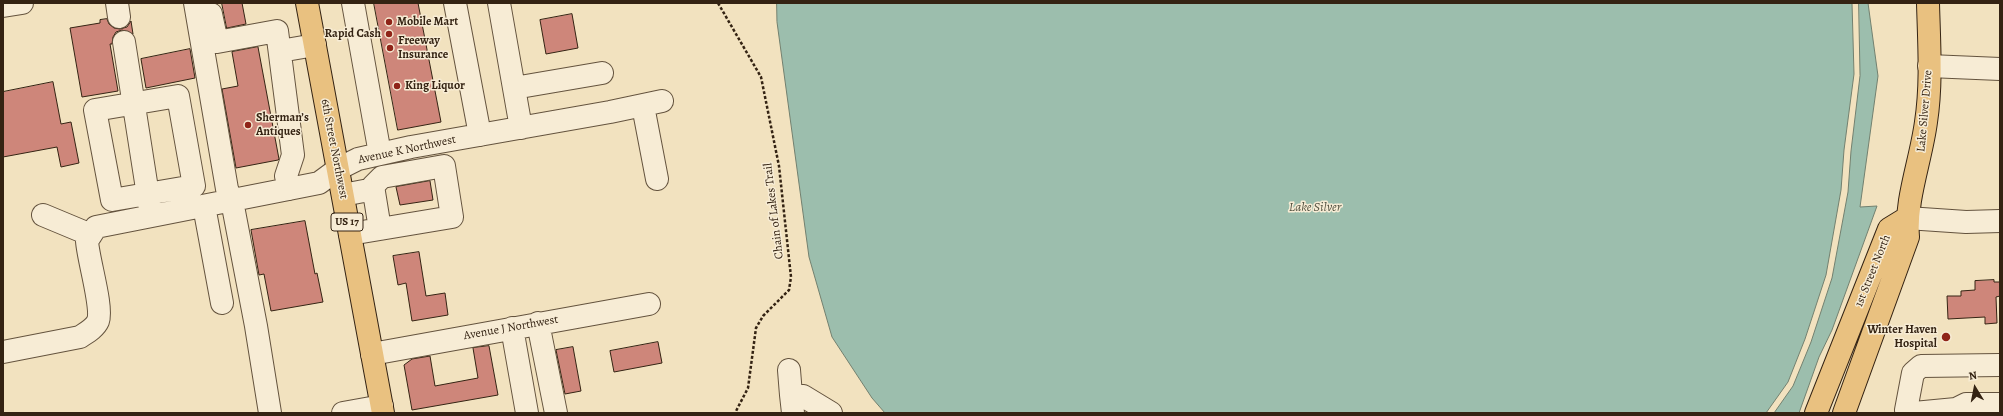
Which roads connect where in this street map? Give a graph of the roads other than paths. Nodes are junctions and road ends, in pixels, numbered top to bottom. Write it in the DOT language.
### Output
graph roads {
  1 [pos="22,3"];
  2 [pos="195,3"];
  3 [pos="208,3"];
  4 [pos="307,3"];
  5 [pos="353,3"];
  6 [pos="455,3"];
  7 [pos="499,3"];
  8 [pos="1928,3"];
  9 [pos="3,6"];
  10 [pos="124,42"];
  11 [pos="314,45"];
  12 [pos="280,51"];
  13 [pos="1929,66"];
  14 [pos="2000,70"];
  15 [pos="602,73"];
  16 [pos="514,88"];
  17 [pos="134,104"];
  18 [pos="521,128"];
  19 [pos="480,136"];
  20 [pos="429,144"];
  21 [pos="380,154"];
  22 [pos="432,168"];
  23 [pos="338,170"];
  24 [pos="657,179"];
  25 [pos="289,189"];
  26 [pos="374,189"];
  27 [pos="148,194"];
  28 [pos="343,196"];
  29 [pos="232,201"];
  30 [pos="204,206"];
  31 [pos="43,214"];
  32 [pos="151,216"];
  33 [pos="1907,218"];
  34 [pos="2000,221"];
  35 [pos="380,229"];
  36 [pos="350,234"];
  37 [pos="91,235"];
  38 [pos="222,303"];
  39 [pos="649,304"];
  40 [pos="538,323"];
  41 [pos="512,328"];
  42 [pos="3,352"];
  43 [pos="372,354"];
  44 [pos="2000,365"];
  45 [pos="790,370"];
  46 [pos="792,404"];
  47 [pos="2000,404"];
  48 [pos="382,409"];
  49 [pos="1956,411"];
  50 [pos="270,413"];
  51 [pos="343,413"];
  52 [pos="527,413"];
  53 [pos="556,413"];
  54 [pos="831,413"];
  55 [pos="1816,413"];
  56 [pos="1844,413"];
  57 [pos="1910,413"];
  58 [pos="1914,413"];
  1 -- 9 [label="street"];
  2 -- 29 [label="street"];
  3 -- 12 [label="street"];
  4 -- 11 [label="main road, 6th Street Northwest / US 17"];
  5 -- 21 [label="street"];
  6 -- 19 [label="street"];
  7 -- 16 [label="street"];
  8 -- 13 [label="main road, Lake Silver Drive"];
  10 -- 17 [label="street"];
  11 -- 12 [label="street"];
  11 -- 23 [label="main road, 6th Street Northwest / US 17"];
  12 -- 25 [label="street"];
  13 -- 14 [label="street"];
  13 -- 33 [label="main road, Lake Silver Drive"];
  15 -- 16 [label="street"];
  16 -- 18 [label="street"];
  17 -- 27 [label="street"];
  17 -- 27 [label="street"];
  17 -- 27 [label="street"];
  18 -- 19 [label="street, Avenue K Northwest"];
  18 -- 24 [label="street, Avenue K Northwest"];
  19 -- 20 [label="street, Avenue K Northwest"];
  20 -- 21 [label="street, Avenue K Northwest"];
  20 -- 22 [label="street"];
  21 -- 23 [label="street, Avenue K Northwest"];
  22 -- 26 [label="street"];
  22 -- 35 [label="street"];
  23 -- 25 [label="street, Avenue K Northwest"];
  23 -- 28 [label="main road, 6th Street Northwest / US 17"];
  25 -- 29 [label="street, Avenue K Northwest"];
  26 -- 28 [label="street"];
  26 -- 35 [label="street"];
  27 -- 32 [label="street"];
  28 -- 36 [label="main road, 6th Street Northwest / US 17"];
  29 -- 30 [label="street, Avenue K Northwest"];
  29 -- 50 [label="street"];
  30 -- 32 [label="street, Avenue K Northwest"];
  30 -- 38 [label="street"];
  31 -- 37 [label="street"];
  32 -- 37 [label="street, Avenue K Northwest"];
  33 -- 34 [label="street"];
  33 -- 55 [label="main road, 1st Street North"];
  33 -- 56 [label="main road, 1st Street North"];
  35 -- 36 [label="street"];
  36 -- 43 [label="main road, 6th Street Northwest / US 17"];
  37 -- 42 [label="street"];
  39 -- 40 [label="street, Avenue J Northwest"];
  40 -- 41 [label="street, Avenue J Northwest"];
  40 -- 53 [label="street"];
  41 -- 43 [label="street, Avenue J Northwest"];
  41 -- 52 [label="street"];
  43 -- 48 [label="main road, 6th Street Northwest / US 17"];
  44 -- 57 [label="street"];
  45 -- 46 [label="street"];
  46 -- 54 [label="street"];
  47 -- 49 [label="street"];
  48 -- 51 [label="street"];
  49 -- 58 [label="street"];
}
